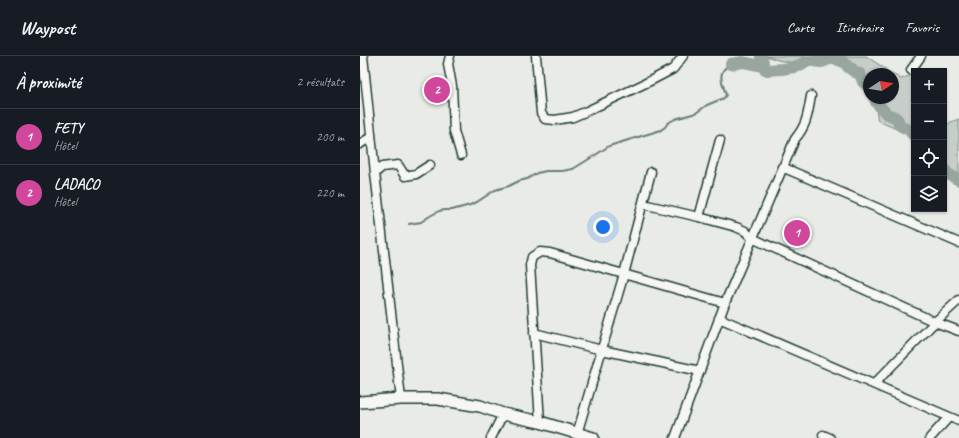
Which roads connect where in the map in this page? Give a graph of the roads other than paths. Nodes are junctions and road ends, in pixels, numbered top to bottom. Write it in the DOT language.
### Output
graph roads {
  1 [pos="363,56"];
  2 [pos="450,56"];
  3 [pos="536,56"];
  4 [pos="683,56"];
  5 [pos="921,56"];
  6 [pos="912,68"];
  7 [pos="811,96"];
  8 [pos="371,137"];
  9 [pos="720,140"];
  10 [pos="360,144"];
  11 [pos="462,155"];
  12 [pos="430,166"];
  13 [pos="782,167"];
  14 [pos="651,172"];
  15 [pos="375,173"];
  16 [pos="643,204"];
  17 [pos="699,217"];
  18 [pos="752,238"];
  19 [pos="959,243"];
  20 [pos="624,274"];
  21 [pos="959,300"];
  22 [pos="725,303"];
  23 [pos="720,318"];
  24 [pos="935,322"];
  25 [pos="959,331"];
  26 [pos="534,333"];
  27 [pos="602,350"];
  28 [pos="700,371"];
  29 [pos="874,384"];
  30 [pos="401,398"];
  31 [pos="360,402"];
  32 [pos="503,414"];
  33 [pos="949,417"];
  34 [pos="959,421"];
  35 [pos="540,422"];
  36 [pos="577,434"];
  37 [pos="491,438"];
  38 [pos="593,438"];
  39 [pos="675,438"];
  40 [pos="930,438"];
  1 -- 8 [label="street"];
  2 -- 11 [label="street"];
  3 -- 4 [label="street"];
  5 -- 6 [label="street"];
  7 -- 13 [label="street"];
  8 -- 10 [label="street"];
  8 -- 15 [label="street"];
  9 -- 17 [label="street"];
  12 -- 15 [label="street"];
  13 -- 18 [label="street"];
  13 -- 19 [label="street"];
  14 -- 16 [label="street"];
  15 -- 30 [label="street"];
  16 -- 17 [label="street"];
  16 -- 20 [label="street"];
  17 -- 18 [label="street"];
  18 -- 22 [label="street"];
  18 -- 24 [label="street"];
  20 -- 22 [label="street"];
  20 -- 26 [label="street"];
  20 -- 27 [label="street"];
  21 -- 24 [label="street"];
  22 -- 23 [label="street"];
  23 -- 28 [label="street"];
  23 -- 29 [label="street"];
  24 -- 25 [label="street"];
  24 -- 29 [label="street"];
  26 -- 27 [label="street"];
  26 -- 35 [label="street"];
  27 -- 28 [label="street"];
  27 -- 36 [label="street"];
  28 -- 39 [label="street"];
  29 -- 33 [label="street"];
  30 -- 31 [label="street"];
  30 -- 32 [label="street"];
  32 -- 35 [label="street"];
  32 -- 37 [label="street"];
  33 -- 34 [label="street"];
  33 -- 40 [label="street"];
  35 -- 36 [label="street"];
  36 -- 38 [label="street"];
}
